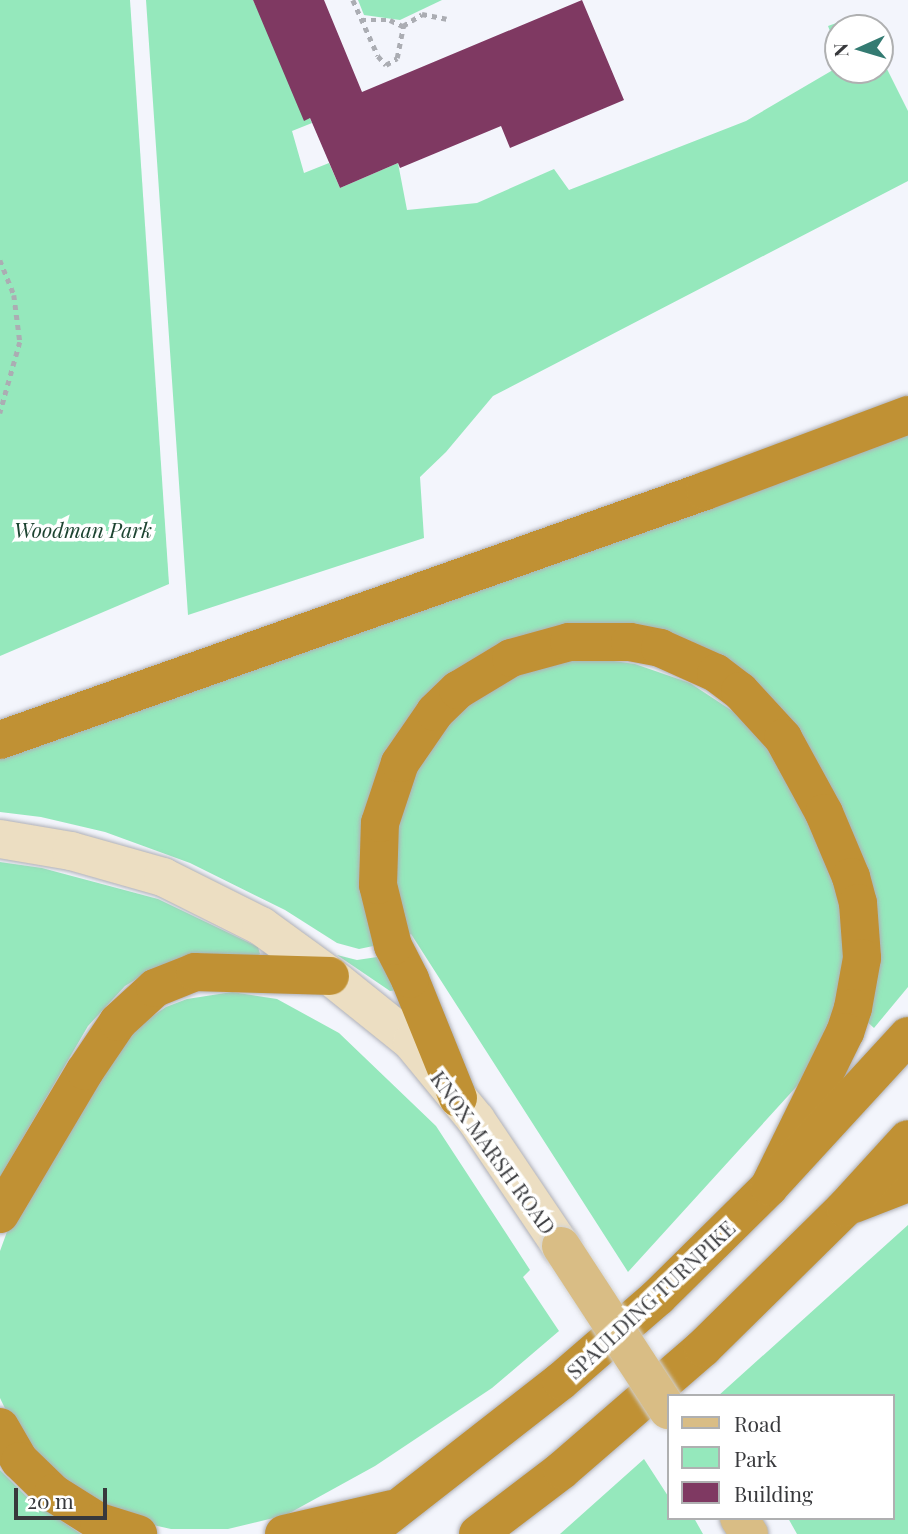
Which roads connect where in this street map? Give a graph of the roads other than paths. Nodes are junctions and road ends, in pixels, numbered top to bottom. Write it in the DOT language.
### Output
graph roads {
  1 [pos="908,415"];
  2 [pos="0,740"];
  3 [pos="0,839"];
  4 [pos="330,975"];
  5 [pos="908,1036"];
  6 [pos="458,1098"];
  7 [pos="908,1139"];
  8 [pos="908,1183"];
  9 [pos="769,1187"];
  10 [pos="845,1208"];
  11 [pos="0,1214"];
  12 [pos="666,1407"];
  13 [pos="0,1427"];
  14 [pos="562,1470"];
  15 [pos="401,1507"];
  16 [pos="138,1534"];
  17 [pos="284,1534"];
  18 [pos="365,1534"];
  19 [pos="478,1534"];
  20 [pos="516,1534"];
  1 -- 2 [label="highway"];
  3 -- 4 [label="main road, KNOX MARSH ROAD"];
  4 -- 6 [label="main road, KNOX MARSH ROAD"];
  4 -- 11 [label="highway"];
  5 -- 9 [label="highway, SPAULDING TURNPIKE"];
  6 -- 9 [label="highway"];
  6 -- 12 [label="main road, KNOX MARSH ROAD, bridge"];
  7 -- 10 [label="highway"];
  8 -- 10 [label="highway"];
  9 -- 15 [label="highway, SPAULDING TURNPIKE"];
  10 -- 14 [label="highway"];
  13 -- 16 [label="highway"];
  14 -- 19 [label="highway"];
  14 -- 20 [label="highway"];
  15 -- 17 [label="highway"];
  15 -- 18 [label="highway, SPAULDING TURNPIKE"];
}
